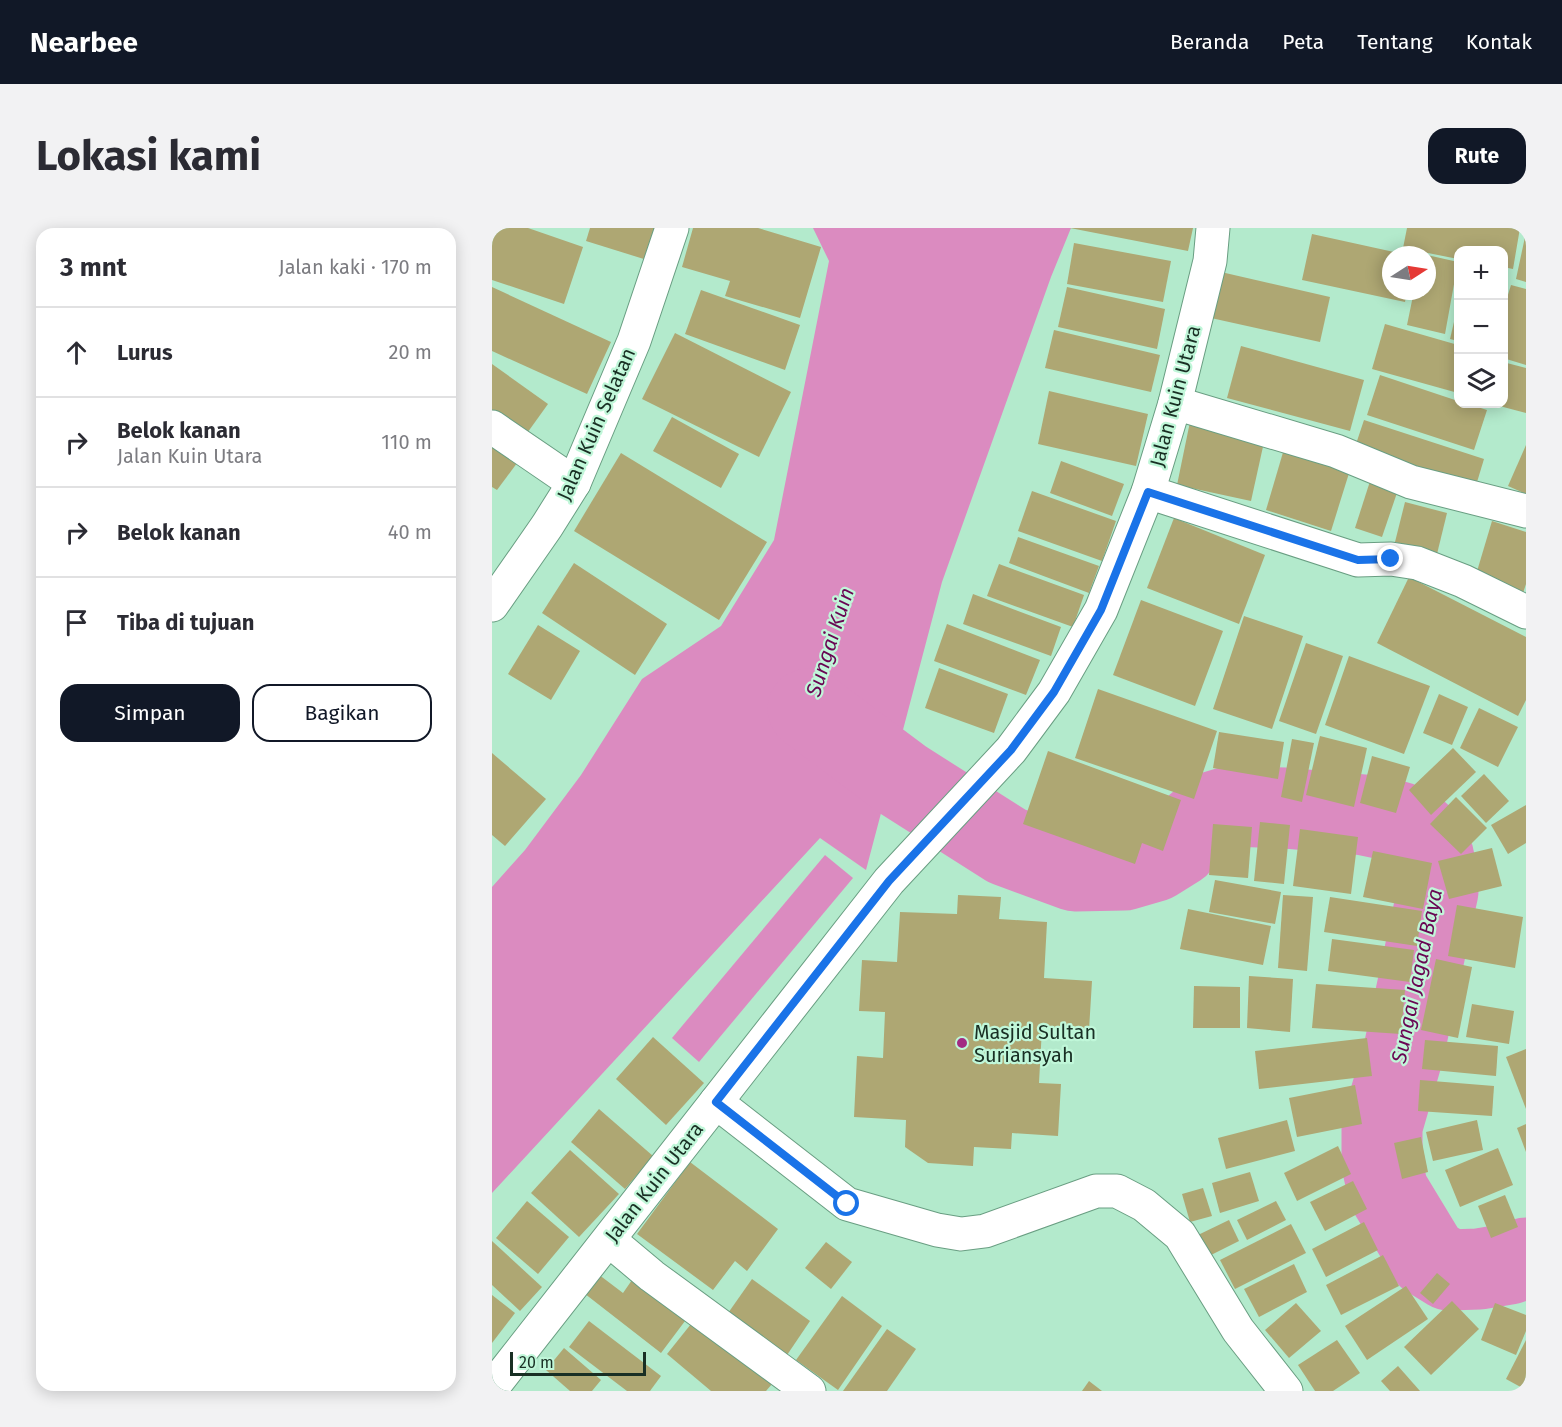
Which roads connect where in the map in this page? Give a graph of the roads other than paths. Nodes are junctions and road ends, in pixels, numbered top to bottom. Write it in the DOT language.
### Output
graph roads {
  1 [pos="672,228"];
  2 [pos="1214,228"];
  3 [pos="1175,403"];
  4 [pos="492,428"];
  5 [pos="574,483"];
  6 [pos="1148,492"];
  7 [pos="1526,511"];
  8 [pos="492,605"];
  9 [pos="1526,612"];
  10 [pos="716,1102"];
  11 [pos="609,1240"];
  12 [pos="492,1388"];
  13 [pos="809,1391"];
  14 [pos="1286,1391"];
  1 -- 5 [label="street, Jalan Kuin Selatan"];
  2 -- 3 [label="street, Jalan Kuin Utara"];
  3 -- 6 [label="street, Jalan Kuin Utara"];
  3 -- 7 [label="street"];
  4 -- 5 [label="street"];
  5 -- 8 [label="street, Jalan Kuin Selatan"];
  6 -- 9 [label="street"];
  6 -- 10 [label="street, Jalan Kuin Utara"];
  10 -- 11 [label="street, Jalan Kuin Utara"];
  10 -- 14 [label="street"];
  11 -- 12 [label="street, Jalan Kuin Utara"];
  11 -- 13 [label="street"];
}
